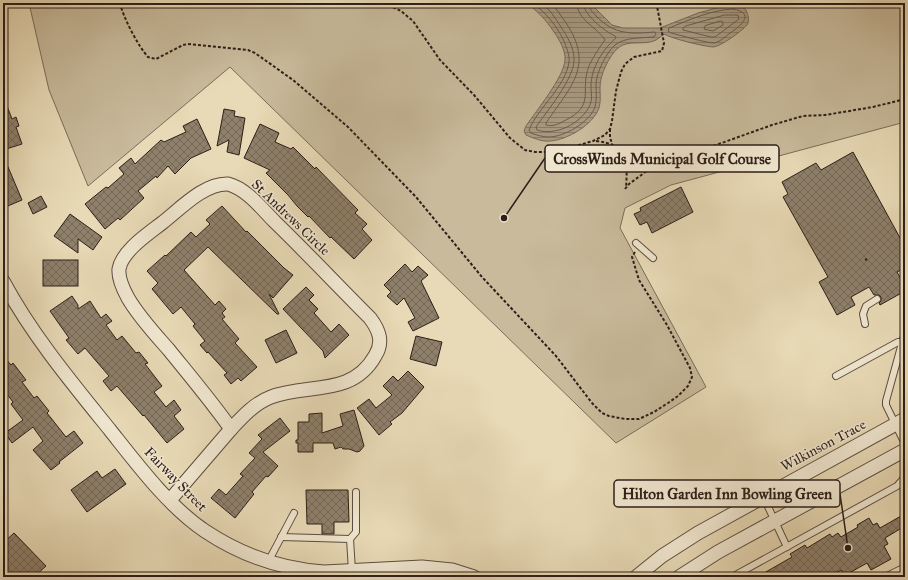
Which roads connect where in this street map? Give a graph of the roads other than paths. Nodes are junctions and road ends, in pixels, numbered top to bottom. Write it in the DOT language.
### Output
graph roads {
  1 [pos="637,245"];
  2 [pos="653,258"];
  3 [pos="3,281"];
  4 [pos="877,299"];
  5 [pos="865,324"];
  6 [pos="905,332"];
  7 [pos="902,342"];
  8 [pos="836,376"];
  9 [pos="900,421"];
  10 [pos="231,429"];
  11 [pos="905,444"];
  12 [pos="905,450"];
  13 [pos="903,480"];
  14 [pos="905,490"];
  15 [pos="356,492"];
  16 [pos="763,496"];
  17 [pos="170,500"];
  18 [pos="294,514"];
  19 [pos="774,521"];
  20 [pos="281,537"];
  21 [pos="350,539"];
  22 [pos="787,547"];
  23 [pos="268,562"];
  24 [pos="905,567"];
  25 [pos="352,574"];
  26 [pos="469,576"];
  27 [pos="682,576"];
  28 [pos="636,577"];
  29 [pos="732,577"];
  30 [pos="885,577"];
  1 -- 2 [label="lane"];
  3 -- 17 [label="street, Fairway Street"];
  4 -- 5 [label="lane"];
  6 -- 7 [label="lane"];
  7 -- 8 [label="lane"];
  7 -- 9 [label="lane"];
  9 -- 11 [label="lane"];
  9 -- 16 [label="street, Wilkinson Trace"];
  10 -- 10 [label="street, St Andrews Circle"];
  10 -- 17 [label="street, St Andrews Circle"];
  12 -- 19 [label="street"];
  13 -- 14 [label="lane"];
  13 -- 22 [label="lane"];
  15 -- 21 [label="lane"];
  16 -- 19 [label="lane"];
  16 -- 28 [label="street, Wilkinson Trace"];
  17 -- 23 [label="street, Fairway Street"];
  18 -- 20 [label="lane"];
  19 -- 22 [label="lane"];
  19 -- 27 [label="street"];
  20 -- 21 [label="lane"];
  20 -- 23 [label="lane"];
  21 -- 25 [label="lane"];
  22 -- 29 [label="lane"];
  23 -- 25 [label="street, Fairway Street"];
  24 -- 30 [label="lane"];
  25 -- 26 [label="street, Fairway Street"];
}
